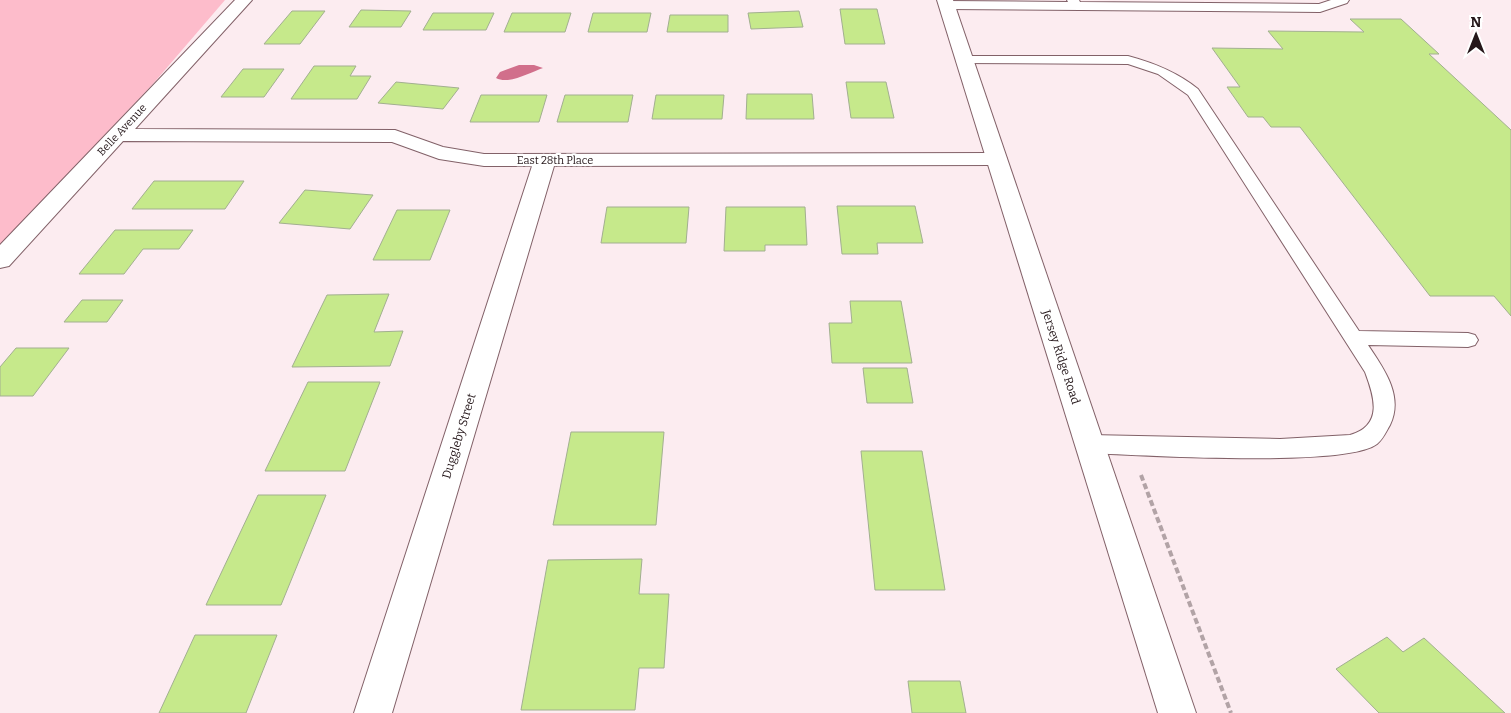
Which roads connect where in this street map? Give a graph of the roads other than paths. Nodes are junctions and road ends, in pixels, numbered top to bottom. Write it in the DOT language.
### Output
graph roads {
  1 [pos="244,0"];
  2 [pos="1343,0"];
  3 [pos="946,2"];
  4 [pos="1075,3"];
  5 [pos="963,60"];
  6 [pos="117,135"];
  7 [pos="996,159"];
  8 [pos="545,160"];
  9 [pos="0,260"];
  10 [pos="1352,338"];
  11 [pos="1468,340"];
  12 [pos="1090,444"];
  13 [pos="373,713"];
  14 [pos="1177,713"];
  1 -- 6 [label="street, Belle Avenue"];
  2 -- 4 [label="lane"];
  3 -- 4 [label="lane"];
  3 -- 5 [label="street, Jersey Ridge Road"];
  5 -- 7 [label="street, Jersey Ridge Road"];
  5 -- 10 [label="lane"];
  6 -- 8 [label="street, East 28th Place"];
  6 -- 9 [label="street, Belle Avenue"];
  7 -- 8 [label="street, East 28th Place"];
  7 -- 12 [label="street, Jersey Ridge Road"];
  8 -- 13 [label="street, Duggleby Street"];
  10 -- 11 [label="lane"];
  10 -- 12 [label="lane"];
  12 -- 14 [label="street, Jersey Ridge Road"];
}
